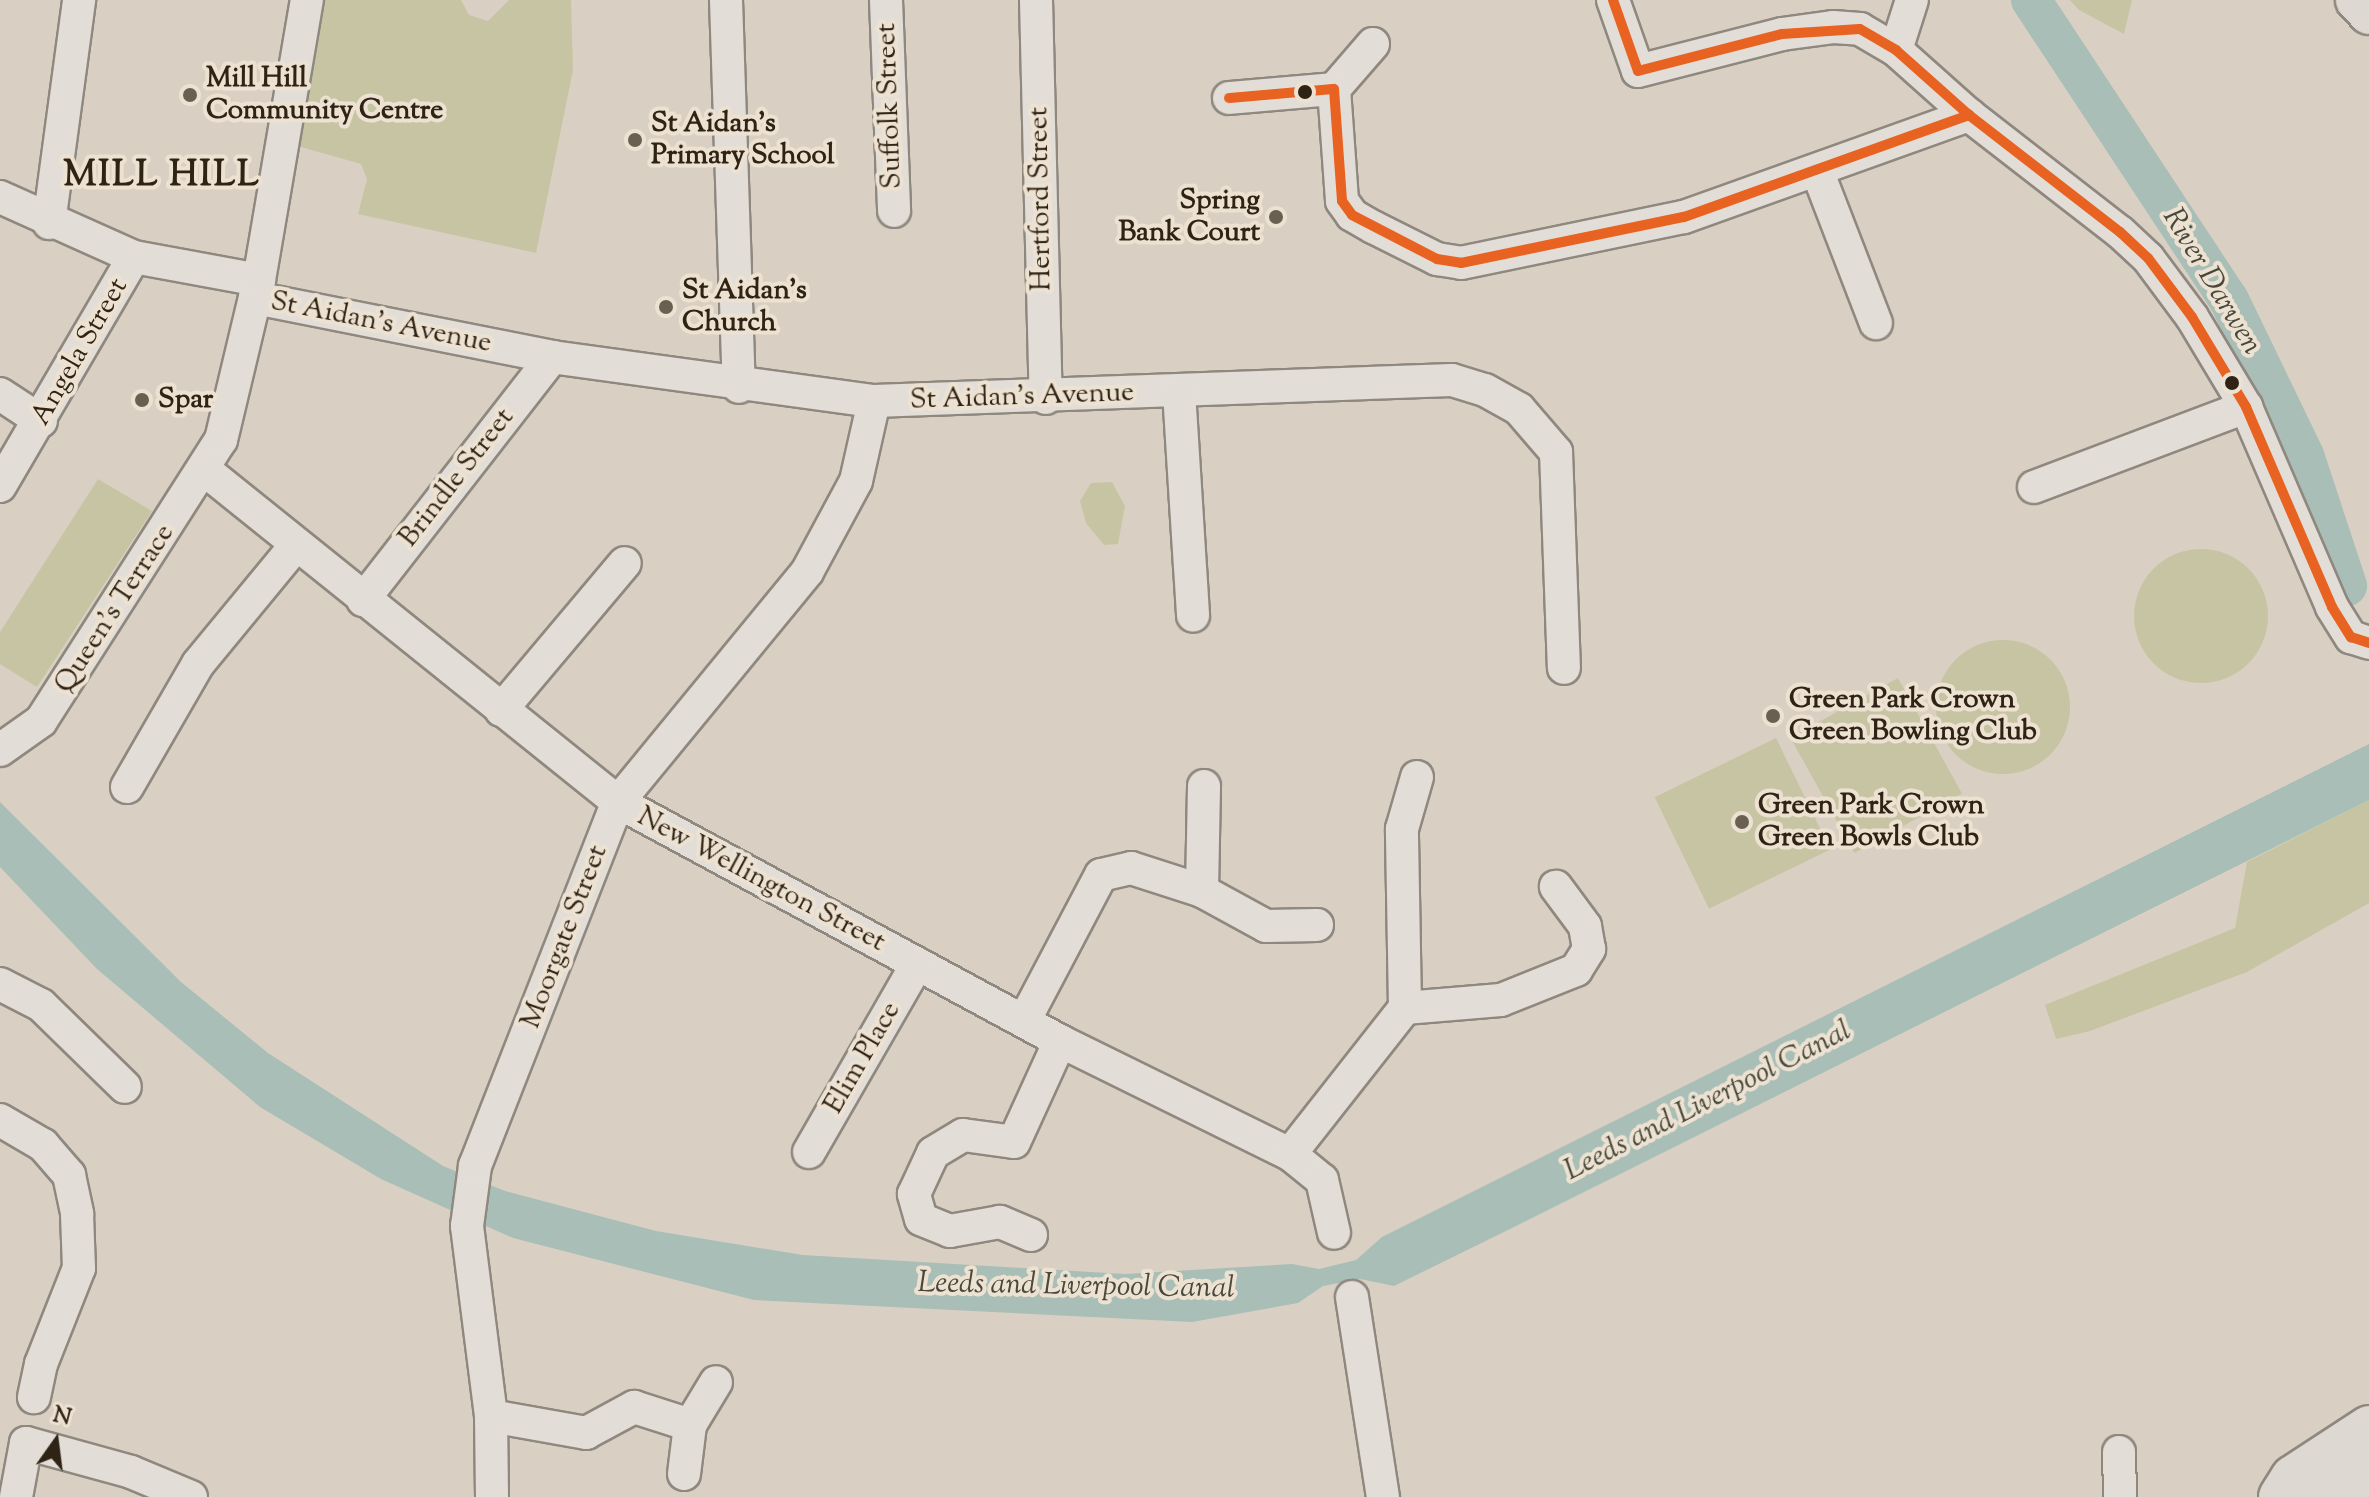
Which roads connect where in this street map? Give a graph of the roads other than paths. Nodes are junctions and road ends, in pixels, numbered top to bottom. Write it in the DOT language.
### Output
graph roads {
  1 [pos="79,0"];
  2 [pos="307,0"];
  3 [pos="726,0"];
  4 [pos="886,0"];
  5 [pos="1036,0"];
  6 [pos="1613,0"];
  7 [pos="1912,0"];
  8 [pos="2356,0"];
  9 [pos="2369,14"];
  10 [pos="1373,44"];
  11 [pos="1896,50"];
  12 [pos="1334,89"];
  13 [pos="1229,98"];
  14 [pos="1969,115"];
  15 [pos="1818,173"];
  16 [pos="0,197"];
  17 [pos="894,211"];
  18 [pos="49,223"];
  19 [pos="134,257"];
  20 [pos="257,289"];
  21 [pos="1876,323"];
  22 [pos="552,357"];
  23 [pos="739,387"];
  24 [pos="1179,392"];
  25 [pos="0,394"];
  26 [pos="1046,398"];
  27 [pos="874,401"];
  28 [pos="2246,407"];
  29 [pos="41,421"];
  30 [pos="206,471"];
  31 [pos="0,486"];
  32 [pos="2034,487"];
  33 [pos="296,545"];
  34 [pos="625,563"];
  35 [pos="363,600"];
  36 [pos="1193,616"];
  37 [pos="2369,643"];
  38 [pos="1564,668"];
  39 [pos="501,710"];
  40 [pos="6,739"];
  41 [pos="1417,777"];
  42 [pos="1204,786"];
  43 [pos="127,787"];
  44 [pos="618,802"];
  45 [pos="1556,887"];
  46 [pos="1202,891"];
  47 [pos="1317,925"];
  48 [pos="917,964"];
  49 [pos="0,984"];
  50 [pos="1405,1008"];
  51 [pos="1024,1021"];
  52 [pos="1060,1041"];
  53 [pos="125,1087"];
  54 [pos="0,1120"];
  55 [pos="809,1152"];
  56 [pos="1290,1154"];
  57 [pos="1334,1233"];
  58 [pos="1031,1235"];
  59 [pos="1352,1297"];
  60 [pos="716,1382"];
  61 [pos="491,1416"];
  62 [pos="30,1421"];
  63 [pos="690,1425"];
  64 [pos="2369,1428"];
  65 [pos="2119,1452"];
  66 [pos="2369,1473"];
  67 [pos="684,1474"];
  68 [pos="16,1497"];
  69 [pos="191,1497"];
  70 [pos="492,1497"];
  71 [pos="1383,1497"];
  72 [pos="2120,1497"];
  73 [pos="2281,1497"];
  74 [pos="2325,1497"];
  1 -- 18 [label="street"];
  2 -- 20 [label="street, Queen's Terrace"];
  3 -- 23 [label="street"];
  4 -- 17 [label="street, Suffolk Street"];
  5 -- 26 [label="street, Hertford Street"];
  6 -- 11 [label="street"];
  7 -- 11 [label="street"];
  8 -- 9 [label="main road"];
  10 -- 12 [label="street"];
  11 -- 14 [label="street"];
  12 -- 13 [label="street"];
  12 -- 15 [label="street"];
  14 -- 15 [label="street"];
  14 -- 28 [label="street"];
  15 -- 21 [label="street"];
  16 -- 18 [label="street, St Aidan's Avenue"];
  18 -- 19 [label="street, St Aidan's Avenue"];
  19 -- 20 [label="street, St Aidan's Avenue"];
  19 -- 29 [label="street, Angela Street"];
  20 -- 22 [label="street, St Aidan's Avenue"];
  20 -- 30 [label="street, Queen's Terrace"];
  22 -- 23 [label="street, St Aidan's Avenue"];
  22 -- 35 [label="street, Brindle Street"];
  23 -- 27 [label="street, St Aidan's Avenue"];
  24 -- 26 [label="street, St Aidan's Avenue"];
  24 -- 36 [label="street"];
  24 -- 38 [label="street, St Aidan's Avenue"];
  25 -- 29 [label="street"];
  26 -- 27 [label="street, St Aidan's Avenue"];
  27 -- 44 [label="street, Moorgate Street"];
  28 -- 32 [label="street"];
  28 -- 37 [label="street"];
  29 -- 31 [label="street, Angela Street"];
  30 -- 33 [label="street, New Wellington Street"];
  30 -- 40 [label="street, Queen's Terrace"];
  33 -- 35 [label="street, New Wellington Street"];
  33 -- 43 [label="street"];
  34 -- 39 [label="street"];
  35 -- 39 [label="street, New Wellington Street"];
  39 -- 44 [label="street, New Wellington Street"];
  41 -- 50 [label="street"];
  42 -- 46 [label="street"];
  44 -- 48 [label="street, New Wellington Street"];
  44 -- 61 [label="street, Moorgate Street"];
  45 -- 50 [label="street"];
  46 -- 47 [label="street"];
  46 -- 51 [label="street"];
  48 -- 51 [label="street, New Wellington Street"];
  48 -- 55 [label="street, Elim Place"];
  49 -- 53 [label="street"];
  50 -- 56 [label="street"];
  51 -- 52 [label="street, New Wellington Street"];
  52 -- 56 [label="street, New Wellington Street"];
  52 -- 58 [label="street"];
  54 -- 62 [label="street"];
  56 -- 57 [label="street, New Wellington Street"];
  59 -- 71 [label="street"];
  60 -- 63 [label="street"];
  61 -- 63 [label="street"];
  61 -- 70 [label="street, Moorgate Street"];
  62 -- 68 [label="street"];
  62 -- 69 [label="street"];
  63 -- 67 [label="street"];
  64 -- 73 [label="highway"];
  65 -- 72 [label="street"];
  66 -- 74 [label="highway"];
}
